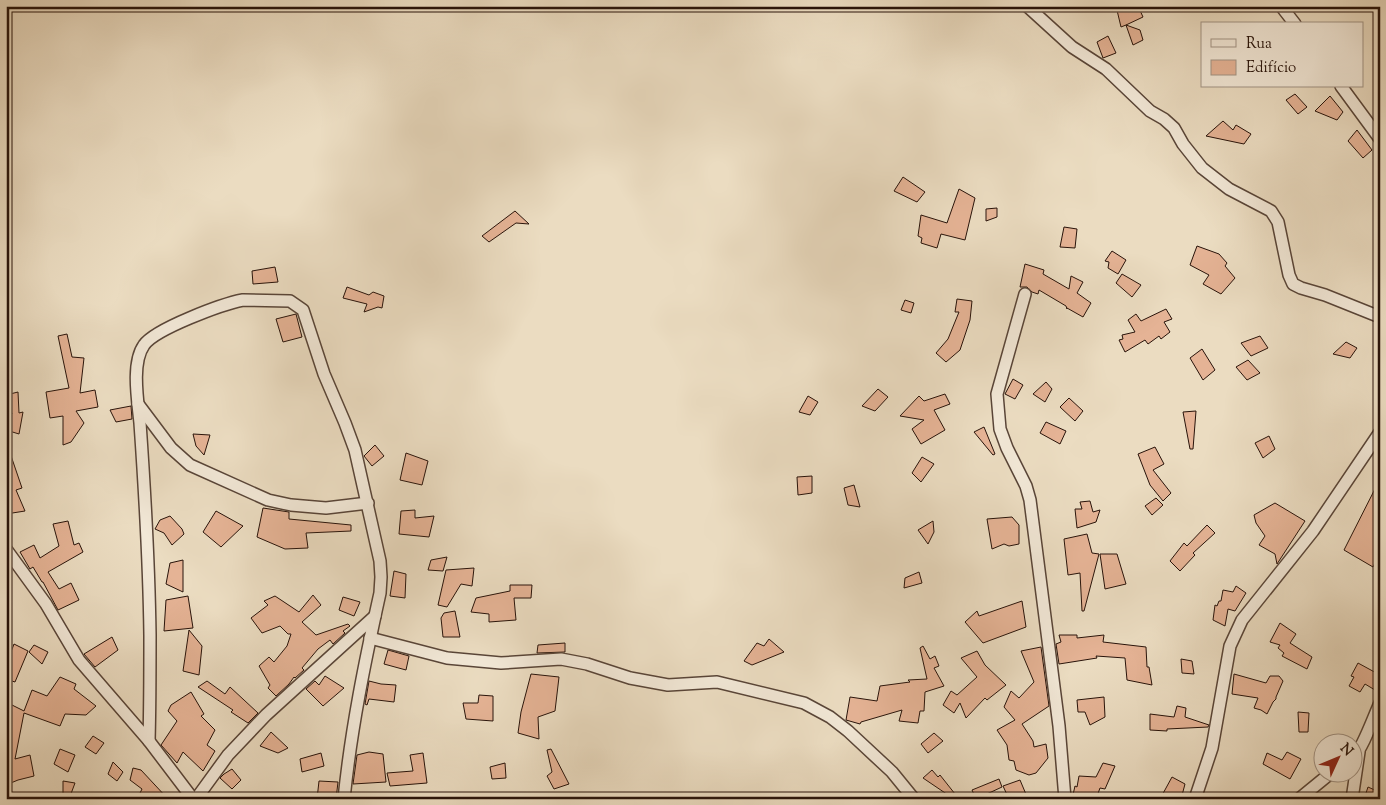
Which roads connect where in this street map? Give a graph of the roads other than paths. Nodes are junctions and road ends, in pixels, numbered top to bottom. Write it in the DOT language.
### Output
graph roads {
  1 [pos="1027,6"];
  2 [pos="1281,6"];
  3 [pos="1293,22"];
  4 [pos="1342,88"];
  5 [pos="1380,139"];
  6 [pos="1025,294"];
  7 [pos="1380,317"];
  8 [pos="138,404"];
  9 [pos="1380,432"];
  10 [pos="368,503"];
  11 [pos="6,549"];
  12 [pos="375,616"];
  13 [pos="370,638"];
  14 [pos="1380,703"];
  15 [pos="1364,737"];
  16 [pos="149,741"];
  17 [pos="1320,782"];
  18 [pos="1354,782"];
  19 [pos="194,799"];
  20 [pos="344,799"];
  21 [pos="914,799"];
  22 [pos="1065,799"];
  23 [pos="1195,799"];
  24 [pos="1299,799"];
  25 [pos="1352,799"];
  1 -- 7 [label="street"];
  2 -- 3 [label="street"];
  4 -- 5 [label="street"];
  6 -- 22 [label="street"];
  8 -- 10 [label="street"];
  8 -- 10 [label="street"];
  8 -- 16 [label="street"];
  9 -- 23 [label="street"];
  10 -- 12 [label="street"];
  11 -- 16 [label="street"];
  12 -- 13 [label="street"];
  12 -- 19 [label="street"];
  13 -- 20 [label="street"];
  13 -- 21 [label="street"];
  14 -- 15 [label="street"];
  16 -- 19 [label="street"];
  17 -- 24 [label="street"];
  18 -- 25 [label="street"];
}
